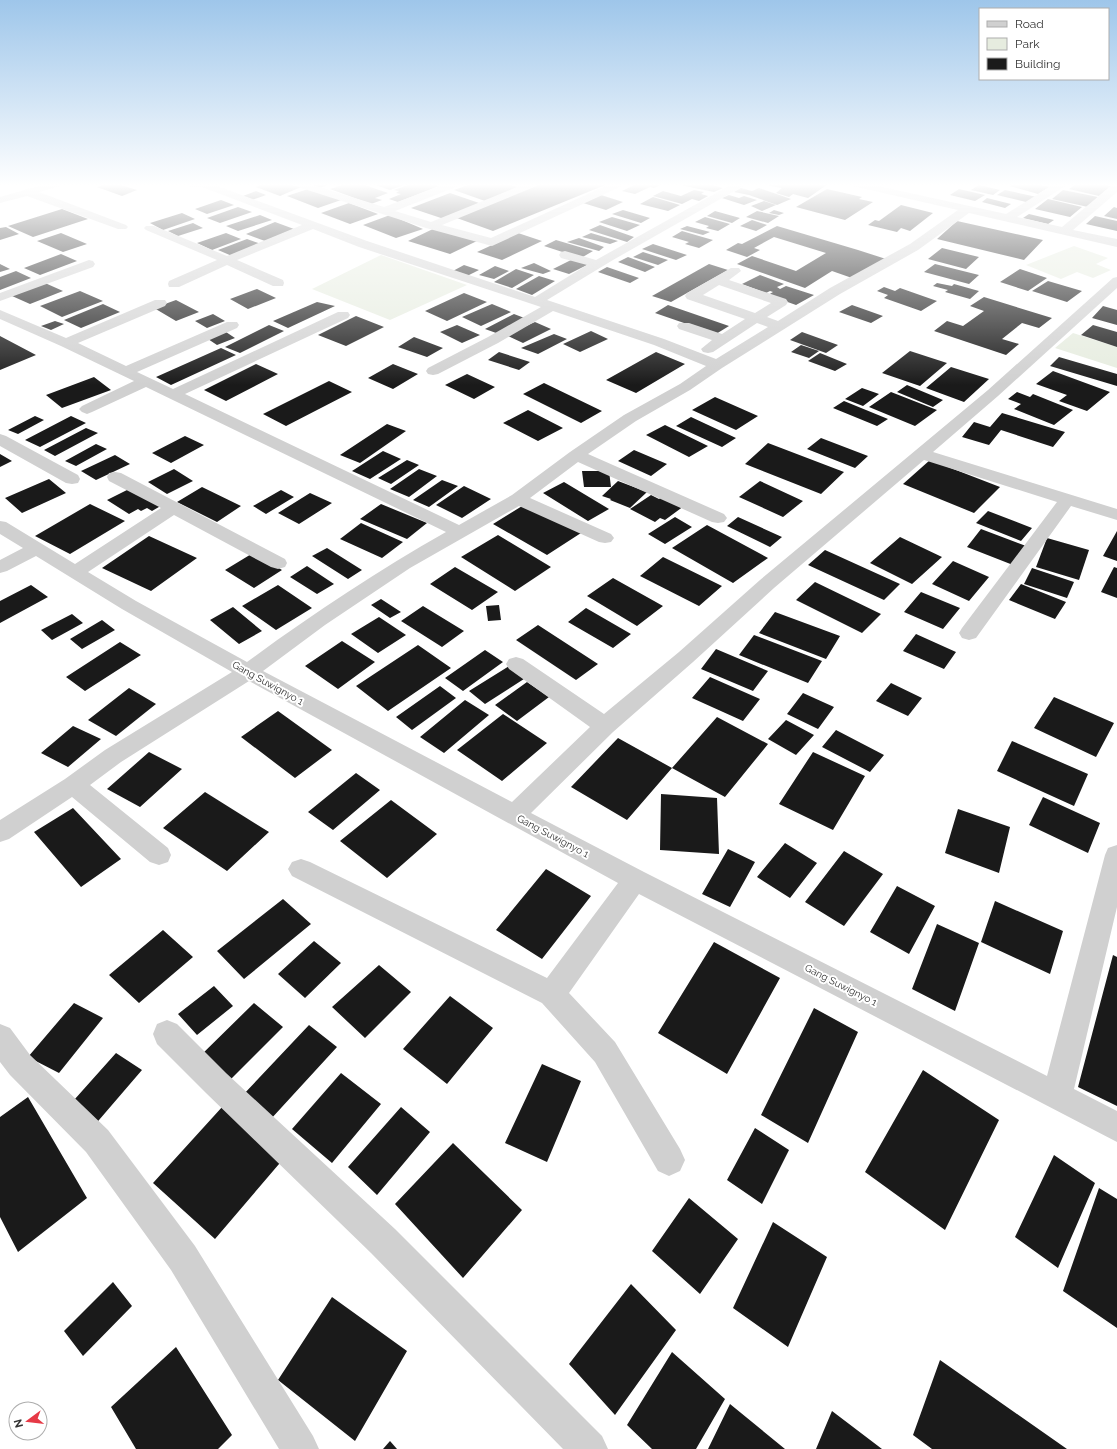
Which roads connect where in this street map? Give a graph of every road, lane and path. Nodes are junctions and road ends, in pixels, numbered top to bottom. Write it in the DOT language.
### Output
graph roads {
  1 [pos="204,251"];
  2 [pos="251,251"];
  3 [pos="383,251"];
  4 [pos="622,251"];
  5 [pos="908,251"];
  6 [pos="565,255"];
  7 [pos="227,260"];
  8 [pos="89,264"];
  9 [pos="598,264"];
  10 [pos="736,271"];
  11 [pos="718,280"];
  12 [pos="1117,281"];
  13 [pos="278,283"];
  14 [pos="174,284"];
  15 [pos="0,296"];
  16 [pos="534,302"];
  17 [pos="160,303"];
  18 [pos="551,307"];
  19 [pos="0,314"];
  20 [pos="343,315"];
  21 [pos="756,318"];
  22 [pos="232,325"];
  23 [pos="684,326"];
  24 [pos="779,326"];
  25 [pos="722,340"];
  26 [pos="66,344"];
  27 [pos="708,349"];
  28 [pos="717,365"];
  29 [pos="433,370"];
  30 [pos="124,372"];
  31 [pos="145,382"];
  32 [pos="172,395"];
  33 [pos="87,409"];
  34 [pos="0,439"];
  35 [pos="921,454"];
  36 [pos="576,455"];
  37 [pos="115,477"];
  38 [pos="72,480"];
  39 [pos="518,499"];
  40 [pos="1067,500"];
  41 [pos="173,508"];
  42 [pos="1117,515"];
  43 [pos="718,518"];
  44 [pos="0,526"];
  45 [pos="460,532"];
  46 [pos="605,538"];
  47 [pos="38,548"];
  48 [pos="278,562"];
  49 [pos="0,567"];
  50 [pos="75,572"];
  51 [pos="970,633"];
  52 [pos="516,664"];
  53 [pos="248,672"];
  54 [pos="605,726"];
  55 [pos="73,785"];
  56 [pos="514,815"];
  57 [pos="0,832"];
  58 [pos="159,855"];
  59 [pos="1117,855"];
  60 [pos="301,869"];
  61 [pos="635,880"];
  62 [pos="552,994"];
  63 [pos="167,1034"];
  64 [pos="0,1038"];
  65 [pos="1057,1096"];
  66 [pos="1117,1127"];
  67 [pos="669,1160"];
  68 [pos="300,1449"];
  69 [pos="589,1449"];
  1 -- 7 [label="street"];
  2 -- 7 [label="street"];
  3 -- 16 [label="street"];
  4 -- 9 [label="street"];
  5 -- 24 [label="street"];
  6 -- 9 [label="street"];
  7 -- 13 [label="street"];
  7 -- 14 [label="street"];
  8 -- 15 [label="street"];
  9 -- 16 [label="street"];
  10 -- 11 [label="street"];
  11 -- 21 [label="street"];
  11 -- 21 [label="street"];
  12 -- 35 [label="street"];
  16 -- 18 [label="street"];
  17 -- 26 [label="street"];
  18 -- 28 [label="street"];
  18 -- 29 [label="street"];
  19 -- 26 [label="street"];
  20 -- 32 [label="street"];
  21 -- 24 [label="street"];
  21 -- 25 [label="street"];
  22 -- 30 [label="street"];
  23 -- 25 [label="street"];
  24 -- 28 [label="street"];
  25 -- 27 [label="street"];
  26 -- 30 [label="street"];
  28 -- 36 [label="street"];
  30 -- 31 [label="street"];
  31 -- 32 [label="street"];
  31 -- 33 [label="street"];
  32 -- 45 [label="street"];
  34 -- 38 [label="street"];
  35 -- 40 [label="street"];
  35 -- 54 [label="street"];
  36 -- 39 [label="street"];
  36 -- 43 [label="street"];
  37 -- 41 [label="street"];
  39 -- 45 [label="street"];
  39 -- 46 [label="street"];
  40 -- 42 [label="street"];
  40 -- 51 [label="street"];
  41 -- 48 [label="street"];
  41 -- 50 [label="street"];
  44 -- 47 [label="street, Gang Suwignyo 1"];
  45 -- 53 [label="street"];
  47 -- 49 [label="street"];
  47 -- 50 [label="street, Gang Suwignyo 1"];
  50 -- 53 [label="street, Gang Suwignyo 1"];
  52 -- 54 [label="street"];
  53 -- 55 [label="street"];
  53 -- 56 [label="street, Gang Suwignyo 1"];
  54 -- 56 [label="street"];
  55 -- 57 [label="street"];
  55 -- 58 [label="street"];
  56 -- 61 [label="street, Gang Suwignyo 1"];
  59 -- 65 [label="street"];
  60 -- 62 [label="street"];
  61 -- 62 [label="street"];
  61 -- 65 [label="street, Gang Suwignyo 1"];
  62 -- 67 [label="street"];
  63 -- 69 [label="street"];
  64 -- 68 [label="street"];
  65 -- 66 [label="street, Gang Suwignyo 1"];
}
